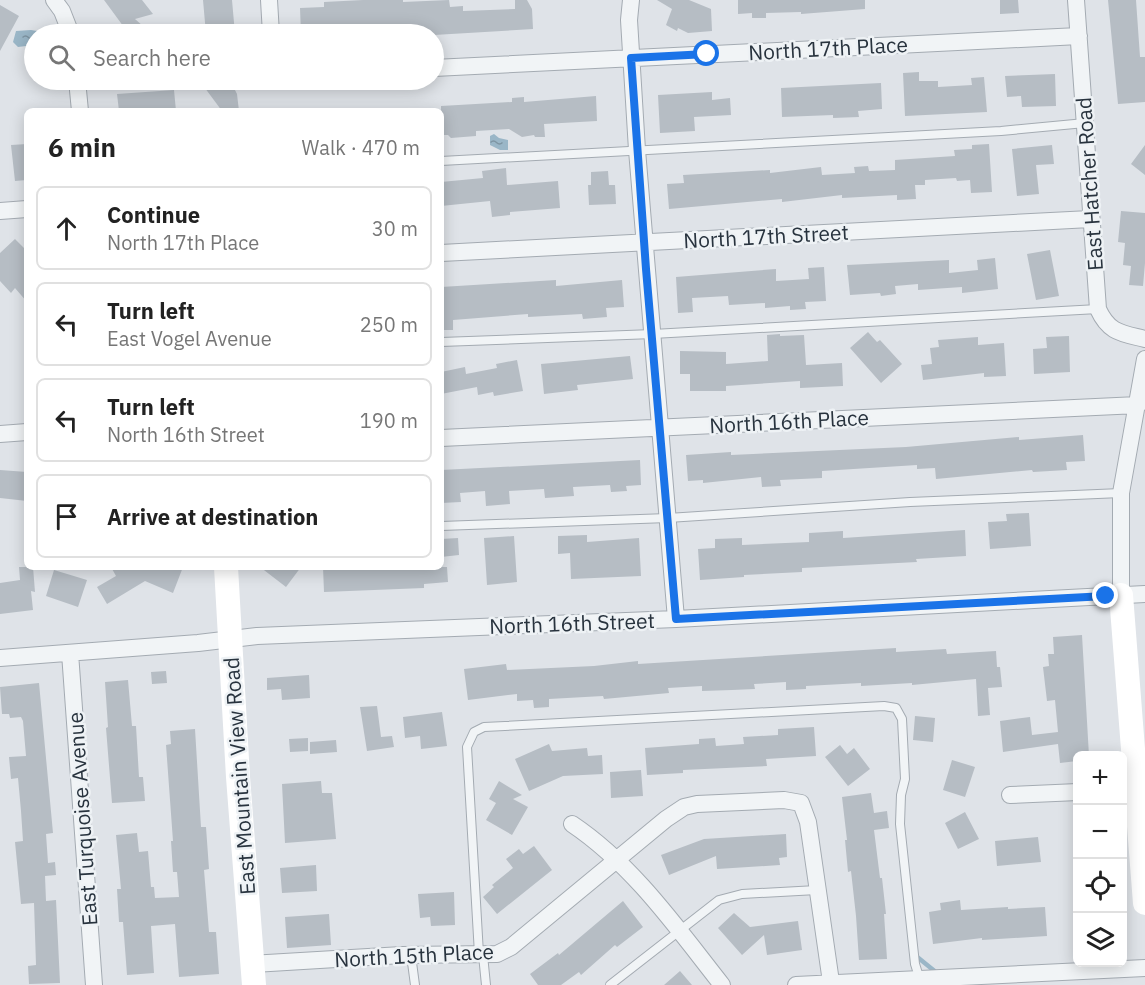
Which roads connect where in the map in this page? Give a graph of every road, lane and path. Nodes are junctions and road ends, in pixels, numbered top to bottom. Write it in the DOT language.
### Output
graph roads {
  1 [pos="54,0"];
  2 [pos="269,0"];
  3 [pos="631,0"];
  4 [pos="1076,0"];
  5 [pos="67,24"];
  6 [pos="270,24"];
  7 [pos="1079,36"];
  8 [pos="631,58"];
  9 [pos="444,67"];
  10 [pos="78,90"];
  11 [pos="80,108"];
  12 [pos="1085,123"];
  13 [pos="637,150"];
  14 [pos="444,161"];
  15 [pos="24,210"];
  16 [pos="0,211"];
  17 [pos="1090,219"];
  18 [pos="644,242"];
  19 [pos="444,253"];
  20 [pos="1098,309"];
  21 [pos="653,334"];
  22 [pos="1145,339"];
  23 [pos="444,342"];
  24 [pos="1145,359"];
  25 [pos="1138,405"];
  26 [pos="660,427"];
  27 [pos="24,432"];
  28 [pos="0,434"];
  29 [pos="444,438"];
  30 [pos="1121,493"];
  31 [pos="668,518"];
  32 [pos="444,526"];
  33 [pos="226,570"];
  34 [pos="1133,594"];
  35 [pos="676,619"];
  36 [pos="230,639"];
  37 [pos="70,653"];
  38 [pos="0,658"];
  39 [pos="1129,789"];
  40 [pos="1073,792"];
  41 [pos="1010,795"];
  42 [pos="572,824"];
  43 [pos="616,861"];
  44 [pos="817,890"];
  45 [pos="1145,903"];
  46 [pos="679,930"];
  47 [pos="481,954"];
  48 [pos="411,955"];
  49 [pos="1145,968"];
  50 [pos="253,974"];
  51 [pos="831,982"];
  52 [pos="920,982"];
  53 [pos="94,985"];
  54 [pos="415,985"];
  55 [pos="486,985"];
  56 [pos="610,985"];
  57 [pos="722,985"];
  58 [pos="796,985"];
  1 -- 5 [label="street"];
  2 -- 6 [label="street"];
  3 -- 8 [label="street"];
  4 -- 7 [label="street, East Hatcher Road"];
  7 -- 8 [label="street, North 17th Place"];
  7 -- 12 [label="street, East Hatcher Road"];
  8 -- 9 [label="street, North 17th Place"];
  8 -- 13 [label="street"];
  10 -- 11 [label="street"];
  12 -- 13 [label="lane"];
  12 -- 17 [label="street, East Hatcher Road"];
  13 -- 14 [label="lane"];
  13 -- 18 [label="street"];
  15 -- 16 [label="street"];
  17 -- 18 [label="street, North 17th Street"];
  17 -- 20 [label="street, East Hatcher Road"];
  18 -- 19 [label="street, North 17th Street"];
  18 -- 21 [label="street"];
  20 -- 21 [label="lane"];
  20 -- 22 [label="street"];
  21 -- 23 [label="lane"];
  21 -- 26 [label="street"];
  24 -- 25 [label="street"];
  25 -- 26 [label="street, North 16th Place"];
  25 -- 30 [label="street"];
  26 -- 29 [label="street, North 16th Place"];
  26 -- 31 [label="street"];
  27 -- 28 [label="street"];
  30 -- 31 [label="lane"];
  30 -- 34 [label="street"];
  31 -- 32 [label="lane"];
  31 -- 35 [label="street"];
  33 -- 36 [label="street, East Mountain View Road"];
  34 -- 35 [label="street, North 16th Street"];
  34 -- 39 [label="street"];
  35 -- 36 [label="street, North 16th Street"];
  36 -- 37 [label="street, North 16th Street"];
  36 -- 50 [label="street, East Mountain View Road"];
  37 -- 38 [label="street, North 16th Street"];
  37 -- 53 [label="street, East Turquoise Avenue"];
  39 -- 45 [label="street"];
  40 -- 41 [label="street"];
  42 -- 43 [label="street"];
  43 -- 44 [label="street, North 15th Place"];
  43 -- 46 [label="street"];
  43 -- 47 [label="street, North 15th Place"];
  44 -- 46 [label="lane"];
  44 -- 51 [label="street"];
  46 -- 56 [label="lane"];
  46 -- 57 [label="street"];
  47 -- 48 [label="street, North 15th Place"];
  47 -- 52 [label="lane"];
  47 -- 55 [label="lane"];
  48 -- 50 [label="street, North 15th Place"];
  48 -- 54 [label="lane"];
  49 -- 52 [label="street"];
  51 -- 52 [label="street"];
  51 -- 58 [label="street"];
}
